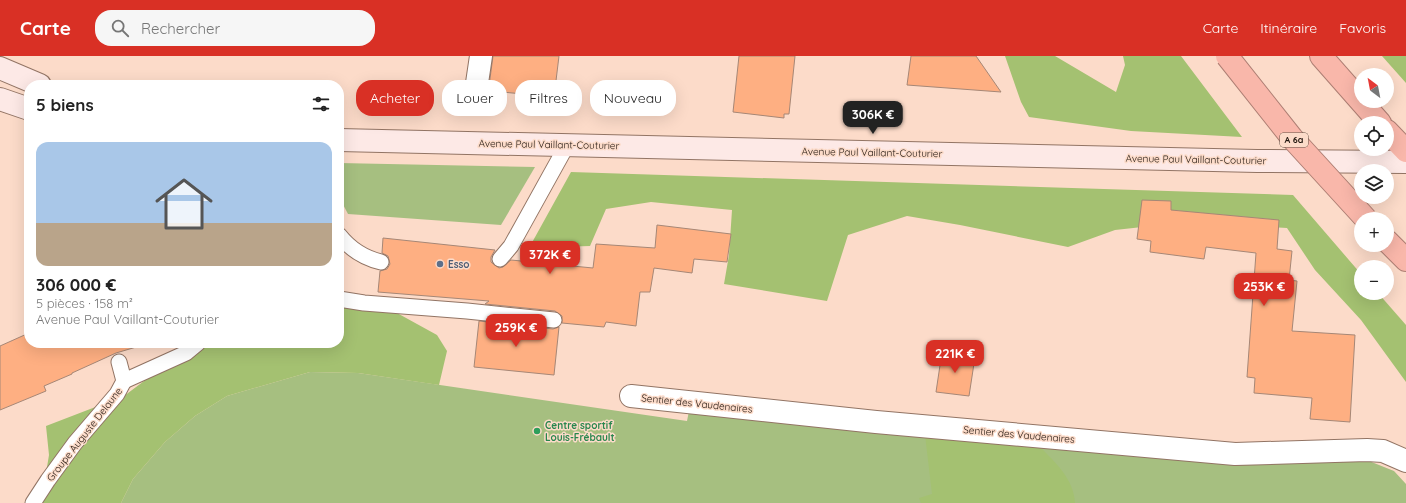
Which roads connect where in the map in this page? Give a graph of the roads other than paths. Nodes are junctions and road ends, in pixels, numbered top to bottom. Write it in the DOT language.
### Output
graph roads {
  1 [pos="481,56"];
  2 [pos="1227,56"];
  3 [pos="1322,57"];
  4 [pos="0,68"];
  5 [pos="28,80"];
  6 [pos="477,80"];
  7 [pos="0,99"];
  8 [pos="24,107"];
  9 [pos="1374,116"];
  10 [pos="1394,138"];
  11 [pos="344,140"];
  12 [pos="566,145"];
  13 [pos="1406,151"];
  14 [pos="1406,162"];
  15 [pos="1360,212"];
  16 [pos="344,240"];
  17 [pos="1394,248"];
  18 [pos="500,259"];
  19 [pos="1406,260"];
  20 [pos="381,262"];
  21 [pos="344,299"];
  22 [pos="554,320"];
  23 [pos="193,348"];
  24 [pos="119,362"];
  25 [pos="124,381"];
  26 [pos="632,396"];
  27 [pos="1406,461"];
  28 [pos="33,503"];
  1 -- 6 [label="street"];
  2 -- 15 [label="highway, A 6a, bridge"];
  3 -- 9 [label="highway"];
  4 -- 5 [label="main road"];
  7 -- 8 [label="main road"];
  10 -- 13 [label="highway"];
  11 -- 12 [label="main road, Avenue Paul Vaillant-Couturier"];
  12 -- 14 [label="main road, Avenue Paul Vaillant-Couturier"];
  12 -- 18 [label="lane"];
  16 -- 20 [label="lane"];
  17 -- 19 [label="highway"];
  21 -- 22 [label="lane"];
  23 -- 25 [label="lane"];
  24 -- 25 [label="lane, Groupe Auguste Delaune"];
  25 -- 28 [label="lane, Groupe Auguste Delaune"];
  26 -- 27 [label="street, Sentier des Vaudenaires"];
}
